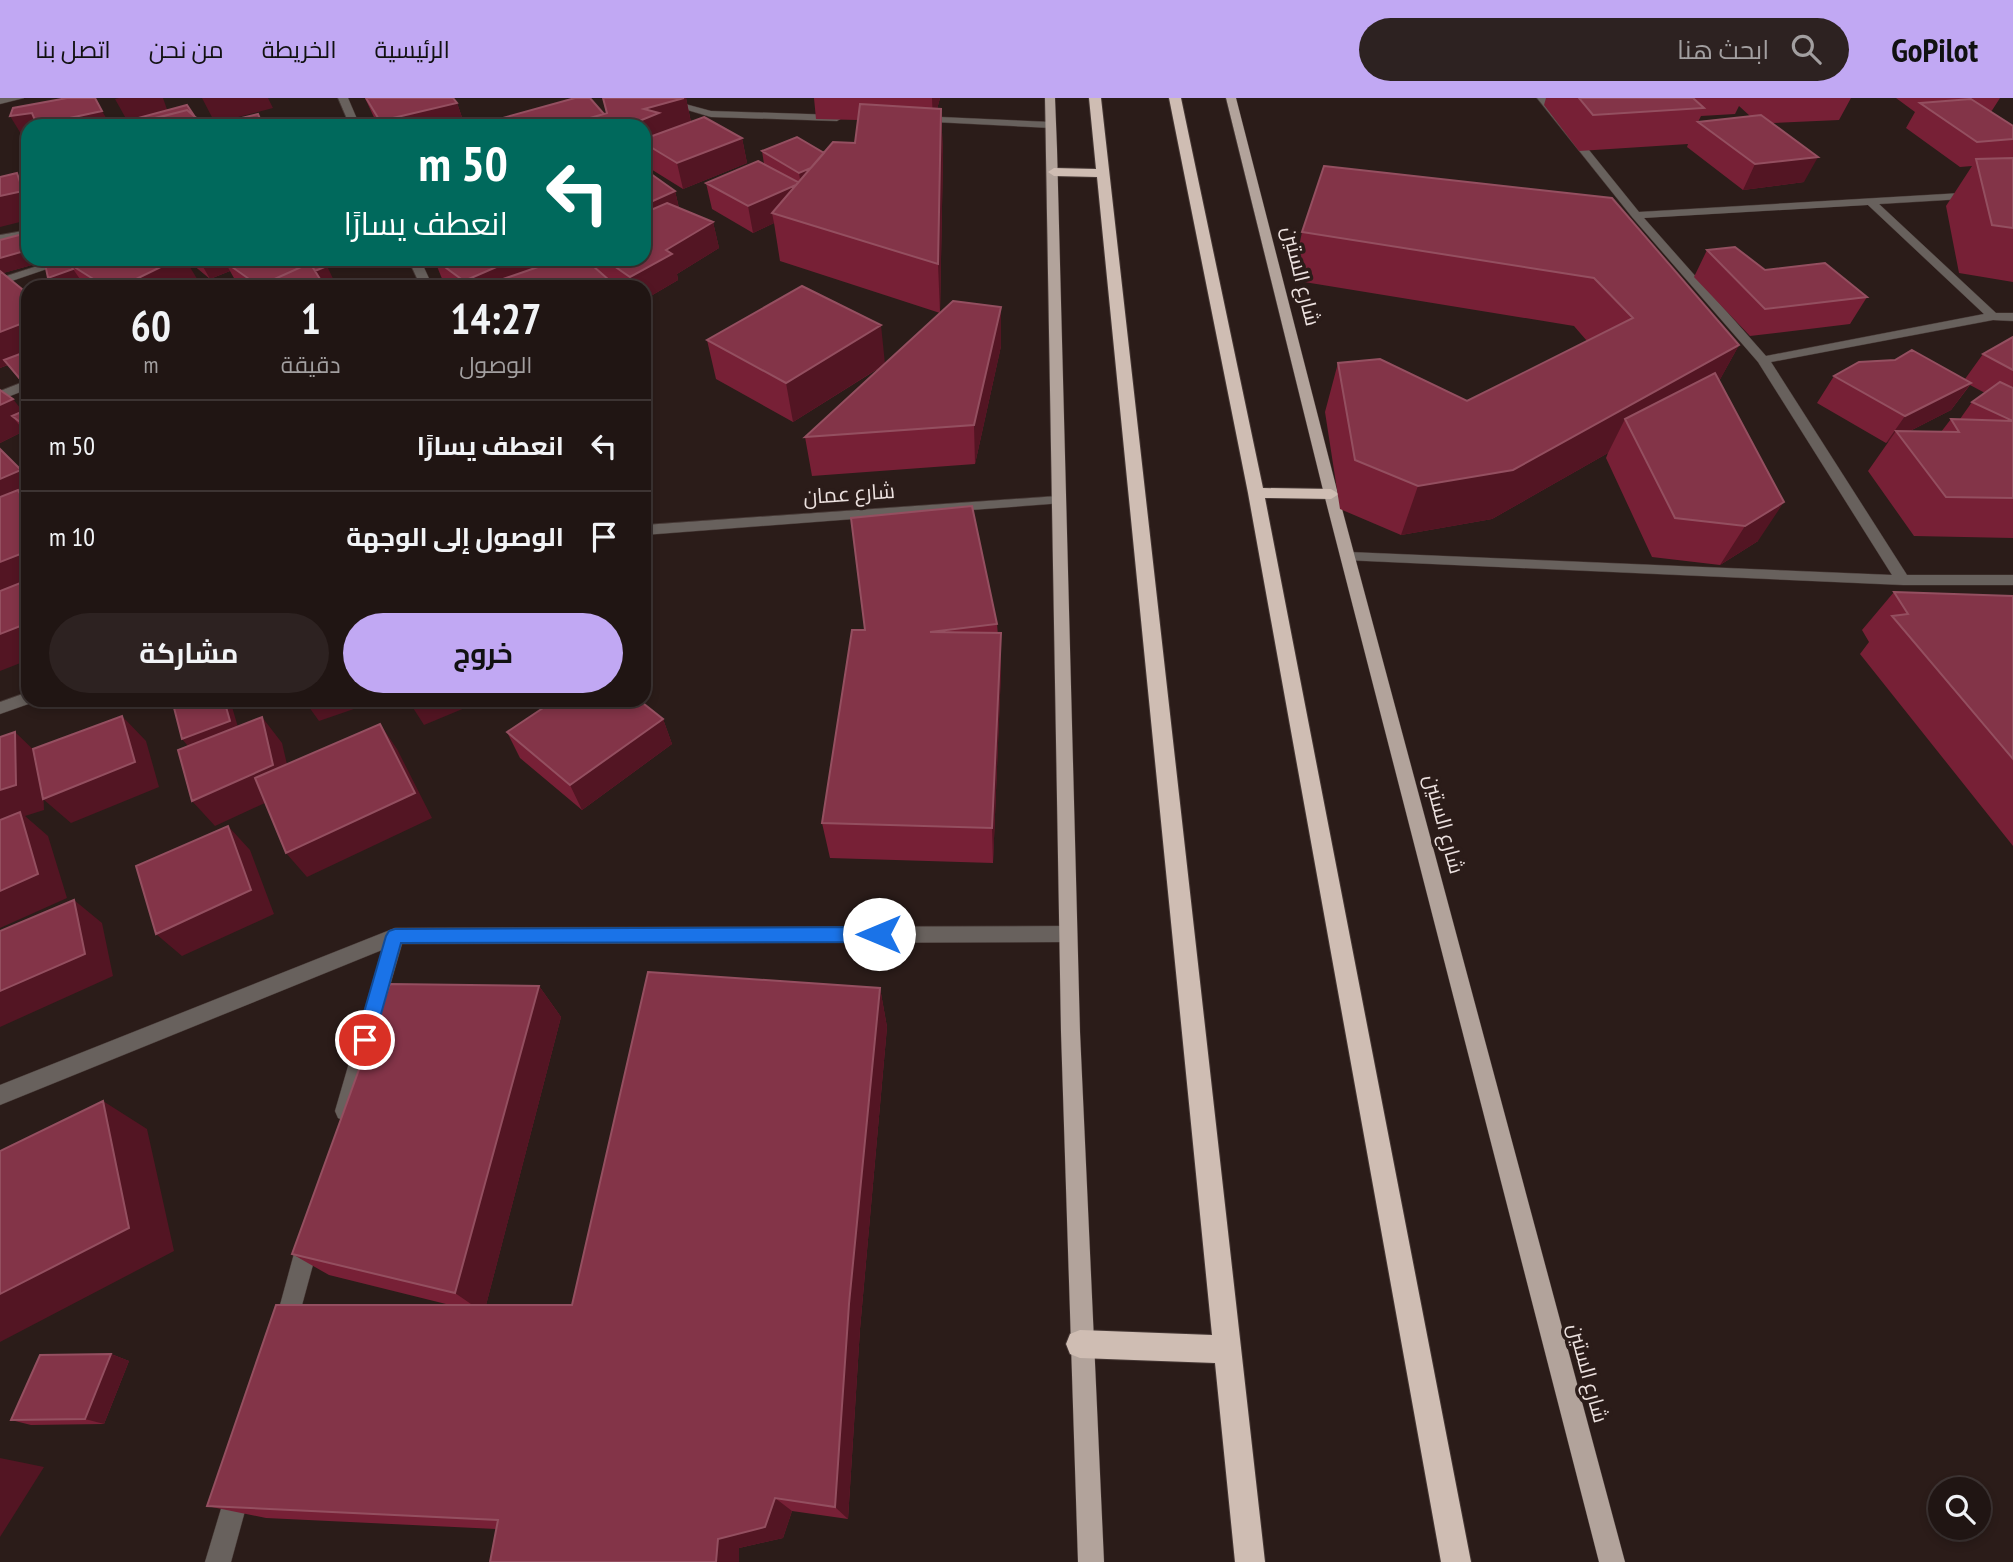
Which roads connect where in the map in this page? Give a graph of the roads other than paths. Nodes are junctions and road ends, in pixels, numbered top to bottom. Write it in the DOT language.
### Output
graph roads {
  1 [pos="19,98"];
  2 [pos="343,98"];
  3 [pos="651,98"];
  4 [pos="1050,98"];
  5 [pos="1095,98"];
  6 [pos="1175,98"];
  7 [pos="1231,98"];
  8 [pos="1542,98"];
  9 [pos="0,101"];
  10 [pos="637,101"];
  11 [pos="845,118"];
  12 [pos="352,119"];
  13 [pos="911,119"];
  14 [pos="1051,125"];
  15 [pos="1054,172"];
  16 [pos="1102,173"];
  17 [pos="2013,193"];
  18 [pos="1869,200"];
  19 [pos="1636,215"];
  20 [pos="21,234"];
  21 [pos="0,238"];
  22 [pos="49,266"];
  23 [pos="309,266"];
  24 [pos="276,280"];
  25 [pos="0,282"];
  26 [pos="1993,316"];
  27 [pos="2013,317"];
  28 [pos="1763,359"];
  29 [pos="21,387"];
  30 [pos="0,396"];
  31 [pos="1255,493"];
  32 [pos="1331,494"];
  33 [pos="1058,500"];
  34 [pos="651,529"];
  35 [pos="1349,557"];
  36 [pos="1903,580"];
  37 [pos="2013,580"];
  38 [pos="21,700"];
  39 [pos="0,708"];
  40 [pos="1068,934"];
  41 [pos="395,936"];
  42 [pos="0,1095"];
  43 [pos="338,1136"];
  44 [pos="316,1216"];
  45 [pos="1080,1344"];
  46 [pos="278,1349"];
  47 [pos="1225,1349"];
  48 [pos="245,1469"];
  49 [pos="218,1562"];
  50 [pos="1091,1562"];
  51 [pos="1250,1562"];
  52 [pos="1456,1562"];
  53 [pos="1612,1562"];
  1 -- 9 [label="street"];
  2 -- 12 [label="street"];
  3 -- 10 [label="street"];
  3 -- 11 [label="street"];
  4 -- 14 [label="main road"];
  5 -- 16 [label="highway"];
  6 -- 31 [label="highway"];
  7 -- 32 [label="main road, شارع الستين"];
  8 -- 19 [label="street"];
  13 -- 14 [label="street"];
  14 -- 15 [label="main road"];
  15 -- 16 [label="highway"];
  15 -- 33 [label="main road"];
  16 -- 47 [label="highway"];
  17 -- 18 [label="street"];
  18 -- 19 [label="street"];
  18 -- 26 [label="street"];
  19 -- 28 [label="street"];
  20 -- 21 [label="street"];
  22 -- 25 [label="street"];
  23 -- 24 [label="street"];
  26 -- 27 [label="street"];
  26 -- 28 [label="street"];
  28 -- 36 [label="street"];
  29 -- 30 [label="street"];
  31 -- 32 [label="highway"];
  31 -- 52 [label="highway"];
  32 -- 35 [label="main road, شارع الستين"];
  33 -- 34 [label="street, شارع عمان"];
  33 -- 40 [label="main road"];
  35 -- 36 [label="street"];
  35 -- 53 [label="main road, شارع الستين"];
  36 -- 37 [label="street"];
  38 -- 39 [label="street"];
  40 -- 41 [label="street"];
  40 -- 45 [label="main road"];
  41 -- 42 [label="street"];
  41 -- 43 [label="street"];
  44 -- 46 [label="street"];
  45 -- 47 [label="highway"];
  45 -- 50 [label="main road"];
  47 -- 51 [label="highway"];
  48 -- 49 [label="street"];
}
